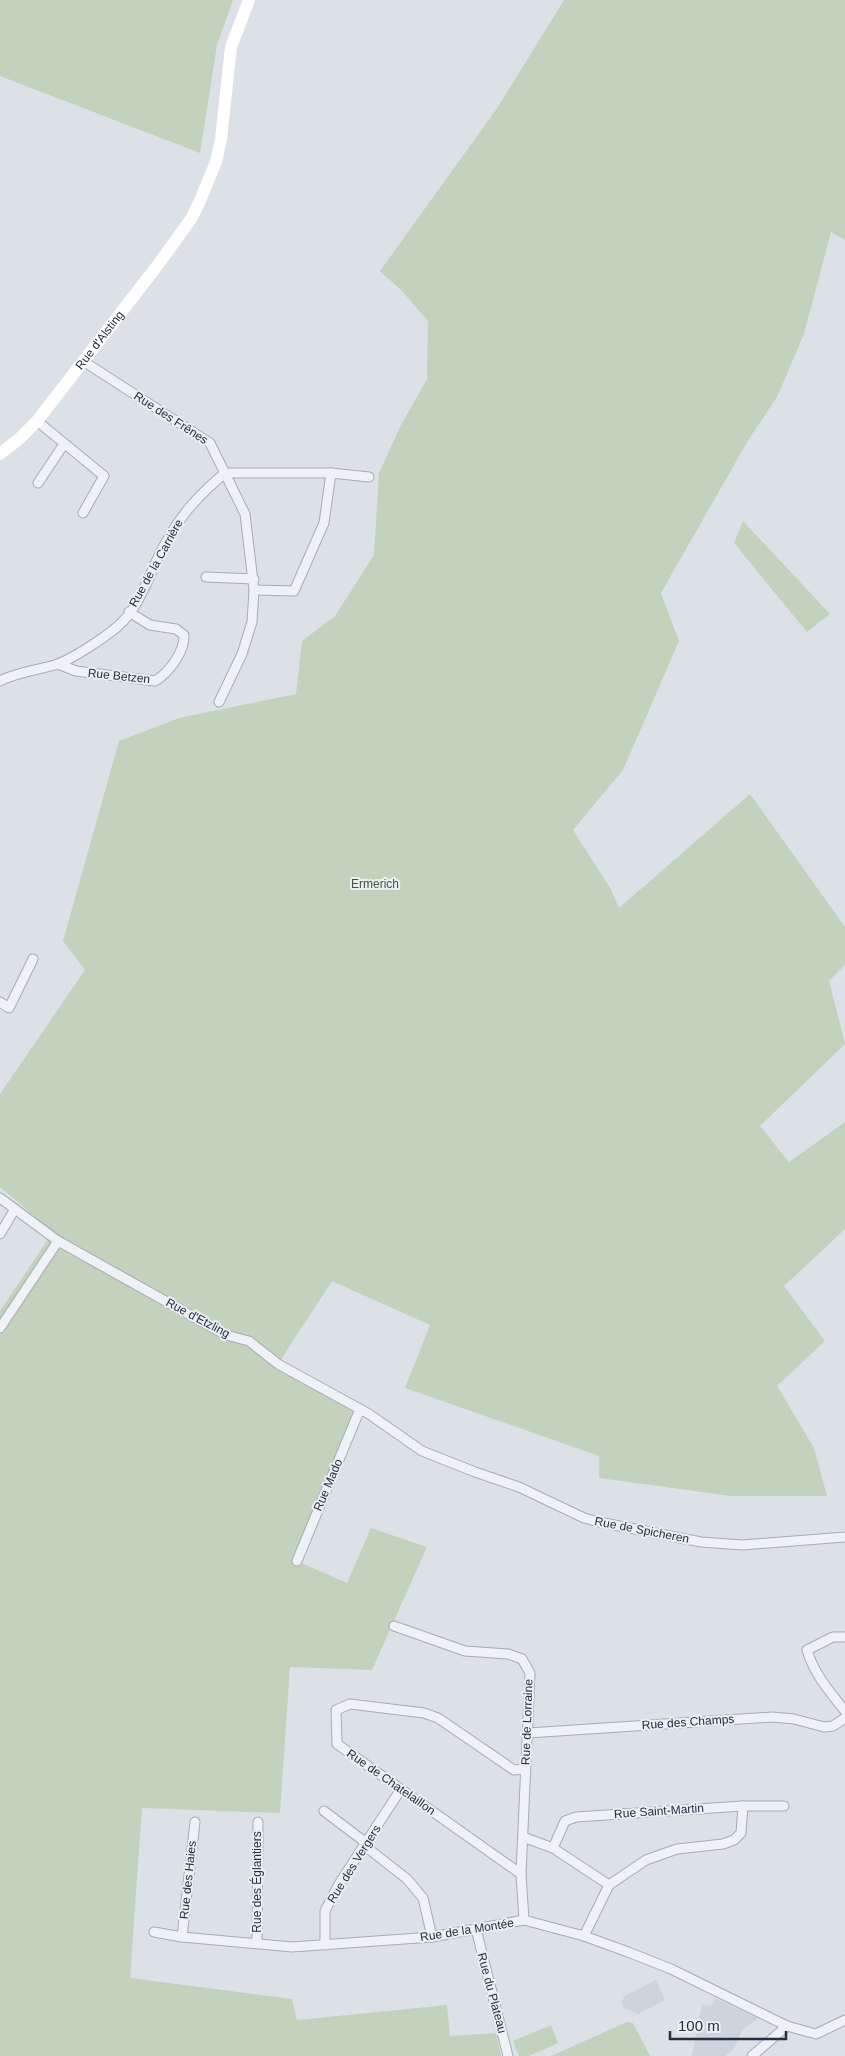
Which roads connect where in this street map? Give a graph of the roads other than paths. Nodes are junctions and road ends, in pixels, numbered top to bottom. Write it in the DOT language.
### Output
graph roads {
  1 [pos="249,0"];
  2 [pos="83,361"];
  3 [pos="37,421"];
  4 [pos="64,444"];
  5 [pos="0,454"];
  6 [pos="225,472"];
  7 [pos="331,473"];
  8 [pos="369,477"];
  9 [pos="38,483"];
  10 [pos="82,513"];
  11 [pos="206,577"];
  12 [pos="254,579"];
  13 [pos="254,590"];
  14 [pos="129,612"];
  15 [pos="58,664"];
  16 [pos="0,681"];
  17 [pos="219,702"];
  18 [pos="33,959"];
  19 [pos="0,1002"];
  20 [pos="0,1198"];
  21 [pos="15,1209"];
  22 [pos="0,1234"];
  23 [pos="58,1241"];
  24 [pos="0,1328"];
  25 [pos="360,1409"];
  26 [pos="422,1451"];
  27 [pos="845,1537"];
  28 [pos="297,1561"];
  29 [pos="394,1626"];
  30 [pos="845,1636"];
  31 [pos="845,1711"];
  32 [pos="845,1718"];
  33 [pos="528,1733"];
  34 [pos="526,1769"];
  35 [pos="401,1789"];
  36 [pos="743,1806"];
  37 [pos="784,1806"];
  38 [pos="324,1811"];
  39 [pos="195,1822"];
  40 [pos="258,1822"];
  41 [pos="523,1836"];
  42 [pos="365,1844"];
  43 [pos="553,1848"];
  44 [pos="520,1874"];
  45 [pos="609,1885"];
  46 [pos="524,1920"];
  47 [pos="476,1929"];
  48 [pos="154,1932"];
  49 [pos="584,1936"];
  50 [pos="182,1937"];
  51 [pos="432,1937"];
  52 [pos="258,1943"];
  53 [pos="325,1945"];
  54 [pos="845,2020"];
  55 [pos="787,2026"];
  56 [pos="508,2056"];
  57 [pos="752,2056"];
  1 -- 2 [label="main road, Rue d'Alsting"];
  2 -- 3 [label="main road, Rue d'Alsting"];
  2 -- 6 [label="street, Rue des Frênes"];
  3 -- 4 [label="street"];
  3 -- 5 [label="main road, Rue d'Alsting"];
  4 -- 9 [label="street"];
  4 -- 10 [label="street"];
  6 -- 7 [label="street"];
  6 -- 12 [label="street, Rue des Frênes"];
  6 -- 14 [label="street, Rue de la Carrière"];
  7 -- 8 [label="street"];
  7 -- 13 [label="street"];
  11 -- 12 [label="street"];
  12 -- 13 [label="street, Rue des Frênes"];
  13 -- 17 [label="street, Rue des Frênes"];
  14 -- 15 [label="street, Rue de la Carrière"];
  14 -- 15 [label="street, Rue Betzen"];
  15 -- 16 [label="street, Rue de la Carrière"];
  18 -- 19 [label="street"];
  20 -- 21 [label="street, Rue d'Etzling"];
  21 -- 22 [label="street"];
  21 -- 23 [label="street, Rue d'Etzling"];
  23 -- 24 [label="street"];
  23 -- 25 [label="street, Rue d'Etzling"];
  25 -- 26 [label="street, Rue d'Etzling"];
  25 -- 28 [label="street, Rue Mado"];
  26 -- 27 [label="street, Rue de Spicheren"];
  29 -- 33 [label="street, Rue de Lorraine"];
  30 -- 31 [label="street"];
  32 -- 33 [label="street, Rue des Champs"];
  33 -- 34 [label="street, Rue de Lorraine"];
  34 -- 35 [label="street, Rue de Chatelaillon"];
  34 -- 41 [label="street, Rue de Lorraine"];
  35 -- 42 [label="street, Rue des Vergers"];
  35 -- 44 [label="street, Rue de Chatelaillon"];
  36 -- 37 [label="street, Rue Saint-Martin"];
  36 -- 43 [label="street, Rue Saint-Martin"];
  36 -- 45 [label="street"];
  38 -- 42 [label="street"];
  39 -- 50 [label="street, Rue des Haies"];
  40 -- 52 [label="street, Rue des Églantiers"];
  41 -- 43 [label="street"];
  41 -- 44 [label="street, Rue de Lorraine"];
  42 -- 51 [label="street"];
  42 -- 53 [label="street, Rue des Vergers"];
  43 -- 45 [label="street"];
  44 -- 46 [label="street, Rue de Lorraine"];
  45 -- 49 [label="street"];
  46 -- 47 [label="street, Rue de la Montée"];
  46 -- 49 [label="street, Rue de la Montée"];
  47 -- 51 [label="street, Rue de la Montée"];
  47 -- 56 [label="street, Rue du Plateau"];
  48 -- 50 [label="street, Rue de la Montée"];
  49 -- 55 [label="street, Rue de la Montée"];
  50 -- 52 [label="street, Rue de la Montée"];
  51 -- 53 [label="street, Rue de la Montée"];
  52 -- 53 [label="street, Rue de la Montée"];
  54 -- 55 [label="street, Rue de la Montée"];
  55 -- 57 [label="street"];
}
